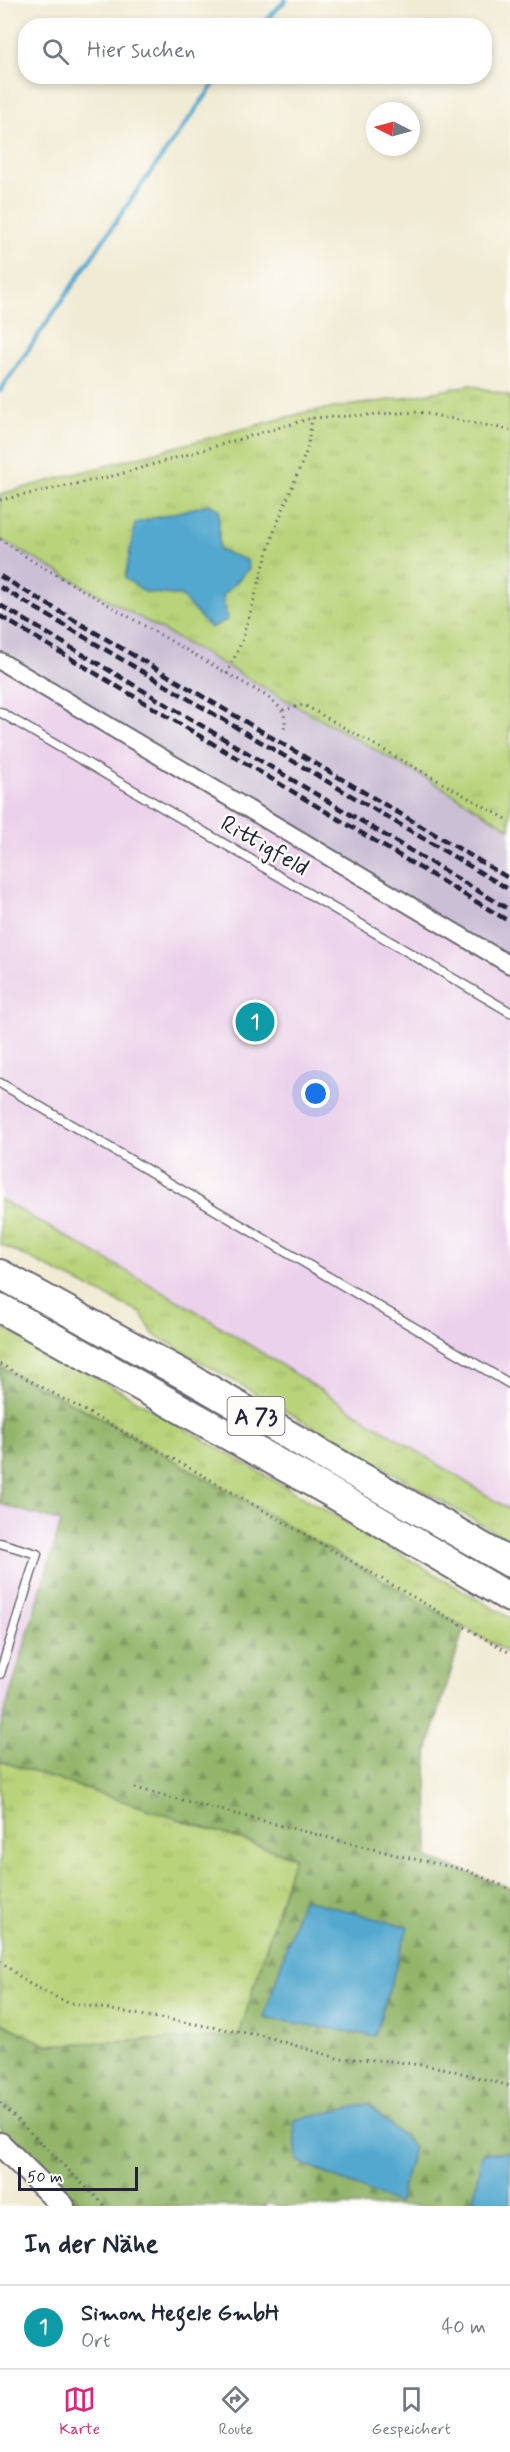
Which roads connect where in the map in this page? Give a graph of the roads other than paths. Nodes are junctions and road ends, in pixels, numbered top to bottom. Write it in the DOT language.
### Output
graph roads {
  1 [pos="0,661"];
  2 [pos="0,712"];
  3 [pos="510,965"];
  4 [pos="510,1012"];
  5 [pos="0,1083"];
  6 [pos="0,1274"];
  7 [pos="0,1308"];
  8 [pos="510,1384"];
  9 [pos="0,1543"];
  10 [pos="510,1563"];
  11 [pos="510,1598"];
  12 [pos="0,1674"];
  13 [pos="0,2145"];
  14 [pos="63,2206"];
  1 -- 3 [label="street"];
  2 -- 4 [label="lane, Rittigfeld"];
  5 -- 8 [label="lane"];
  6 -- 10 [label="highway, A 73"];
  7 -- 11 [label="highway, A 73"];
  9 -- 12 [label="lane"];
  13 -- 14 [label="main road"];
}
